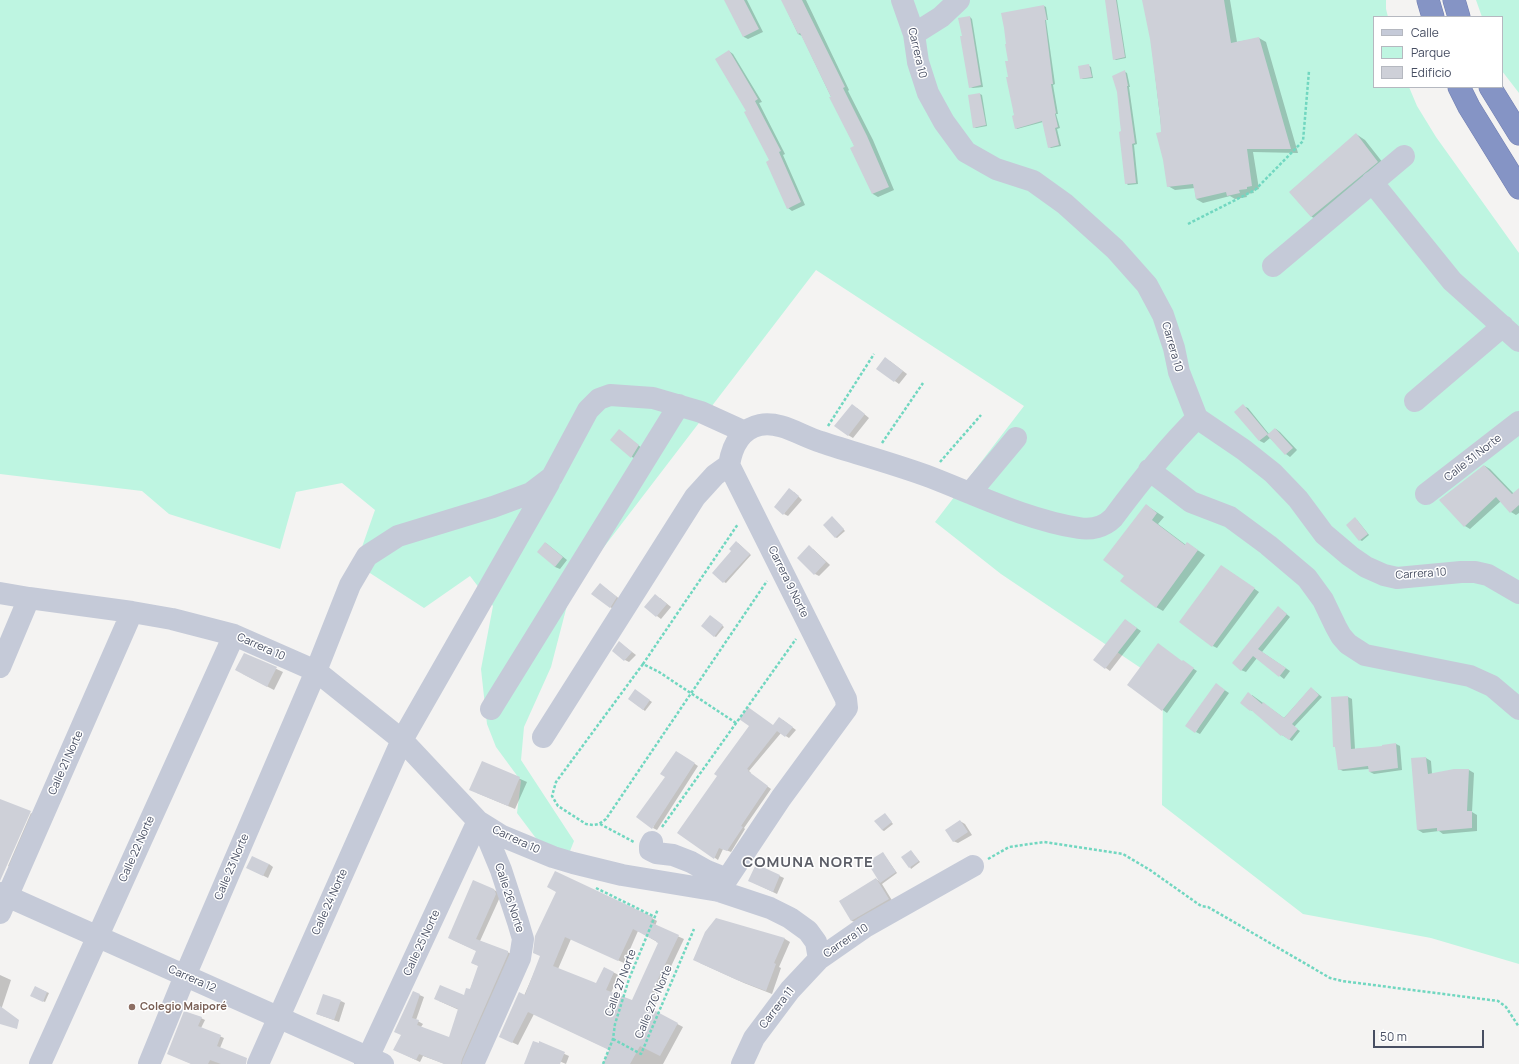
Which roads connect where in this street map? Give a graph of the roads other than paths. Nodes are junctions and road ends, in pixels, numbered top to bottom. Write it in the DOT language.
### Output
graph roads {
  1 [pos="902,0"];
  2 [pos="959,0"];
  3 [pos="1428,0"];
  4 [pos="1454,0"];
  5 [pos="1433,16"];
  6 [pos="1459,16"];
  7 [pos="914,34"];
  8 [pos="1460,88"];
  9 [pos="1491,88"];
  10 [pos="1519,134"];
  11 [pos="1404,156"];
  12 [pos="1372,182"];
  13 [pos="1519,188"];
  14 [pos="1273,266"];
  15 [pos="1503,326"];
  16 [pos="1519,341"];
  17 [pos="1415,400"];
  18 [pos="679,406"];
  19 [pos="1197,418"];
  20 [pos="1519,422"];
  21 [pos="745,432"];
  22 [pos="1016,438"];
  23 [pos="729,465"];
  24 [pos="1149,470"];
  25 [pos="552,477"];
  26 [pos="970,493"];
  27 [pos="1426,494"];
  28 [pos="0,593"];
  29 [pos="1519,593"];
  30 [pos="29,598"];
  31 [pos="132,612"];
  32 [pos="234,634"];
  33 [pos="0,667"];
  34 [pos="316,671"];
  35 [pos="491,709"];
  36 [pos="1519,709"];
  37 [pos="543,737"];
  38 [pos="402,740"];
  39 [pos="478,821"];
  40 [pos="651,846"];
  41 [pos="973,866"];
  42 [pos="723,885"];
  43 [pos="2,901"];
  44 [pos="97,938"];
  45 [pos="819,959"];
  46 [pos="185,976"];
  47 [pos="278,1017"];
  48 [pos="372,1062"];
  49 [pos="40,1064"];
  50 [pos="149,1064"];
  51 [pos="258,1064"];
  52 [pos="473,1064"];
  53 [pos="742,1064"];
  1 -- 7 [label="street, Carrera 10"];
  2 -- 7 [label="street"];
  3 -- 5 [label="highway"];
  4 -- 6 [label="highway"];
  7 -- 19 [label="street, Carrera 10"];
  8 -- 13 [label="highway"];
  9 -- 10 [label="highway"];
  11 -- 12 [label="street"];
  12 -- 14 [label="street"];
  12 -- 15 [label="street"];
  15 -- 16 [label="street"];
  15 -- 17 [label="street"];
  18 -- 21 [label="street, Calle 24 Norte"];
  18 -- 25 [label="street, Calle 24 Norte"];
  18 -- 35 [label="street"];
  19 -- 24 [label="street"];
  19 -- 29 [label="street, Carrera 10"];
  20 -- 27 [label="street, Calle 31 Norte"];
  21 -- 23 [label="street"];
  21 -- 26 [label="street"];
  22 -- 26 [label="street"];
  23 -- 37 [label="street"];
  23 -- 42 [label="street, Carrera 9 Norte"];
  24 -- 26 [label="street"];
  24 -- 36 [label="street"];
  25 -- 34 [label="street, Calle 23 Norte"];
  25 -- 38 [label="street, Calle 24 Norte"];
  28 -- 30 [label="street, Carrera 10"];
  30 -- 31 [label="street, Carrera 10"];
  30 -- 33 [label="street"];
  31 -- 32 [label="street, Carrera 10"];
  31 -- 43 [label="street, Calle 21 Norte"];
  32 -- 34 [label="street, Carrera 10"];
  32 -- 44 [label="street, Calle 22 Norte"];
  34 -- 38 [label="street, Carrera 10"];
  34 -- 46 [label="street, Calle 23 Norte"];
  38 -- 39 [label="street, Carrera 10"];
  38 -- 47 [label="street, Calle 24 Norte"];
  39 -- 42 [label="street, Carrera 10"];
  39 -- 48 [label="street, Calle 25 Norte"];
  39 -- 52 [label="street, Calle 26 Norte"];
  40 -- 42 [label="street"];
  41 -- 45 [label="street, Carrera 10"];
  42 -- 45 [label="street, Carrera 10"];
  43 -- 44 [label="street, Carrera 12"];
  44 -- 46 [label="street, Carrera 12"];
  44 -- 49 [label="street, Calle 22 Norte"];
  45 -- 53 [label="street, Carrera 11"];
  46 -- 47 [label="street, Carrera 12"];
  46 -- 50 [label="street, Calle 23 Norte"];
  47 -- 48 [label="street, Carrera 12"];
  47 -- 51 [label="street, Calle 24 Norte"];
}
